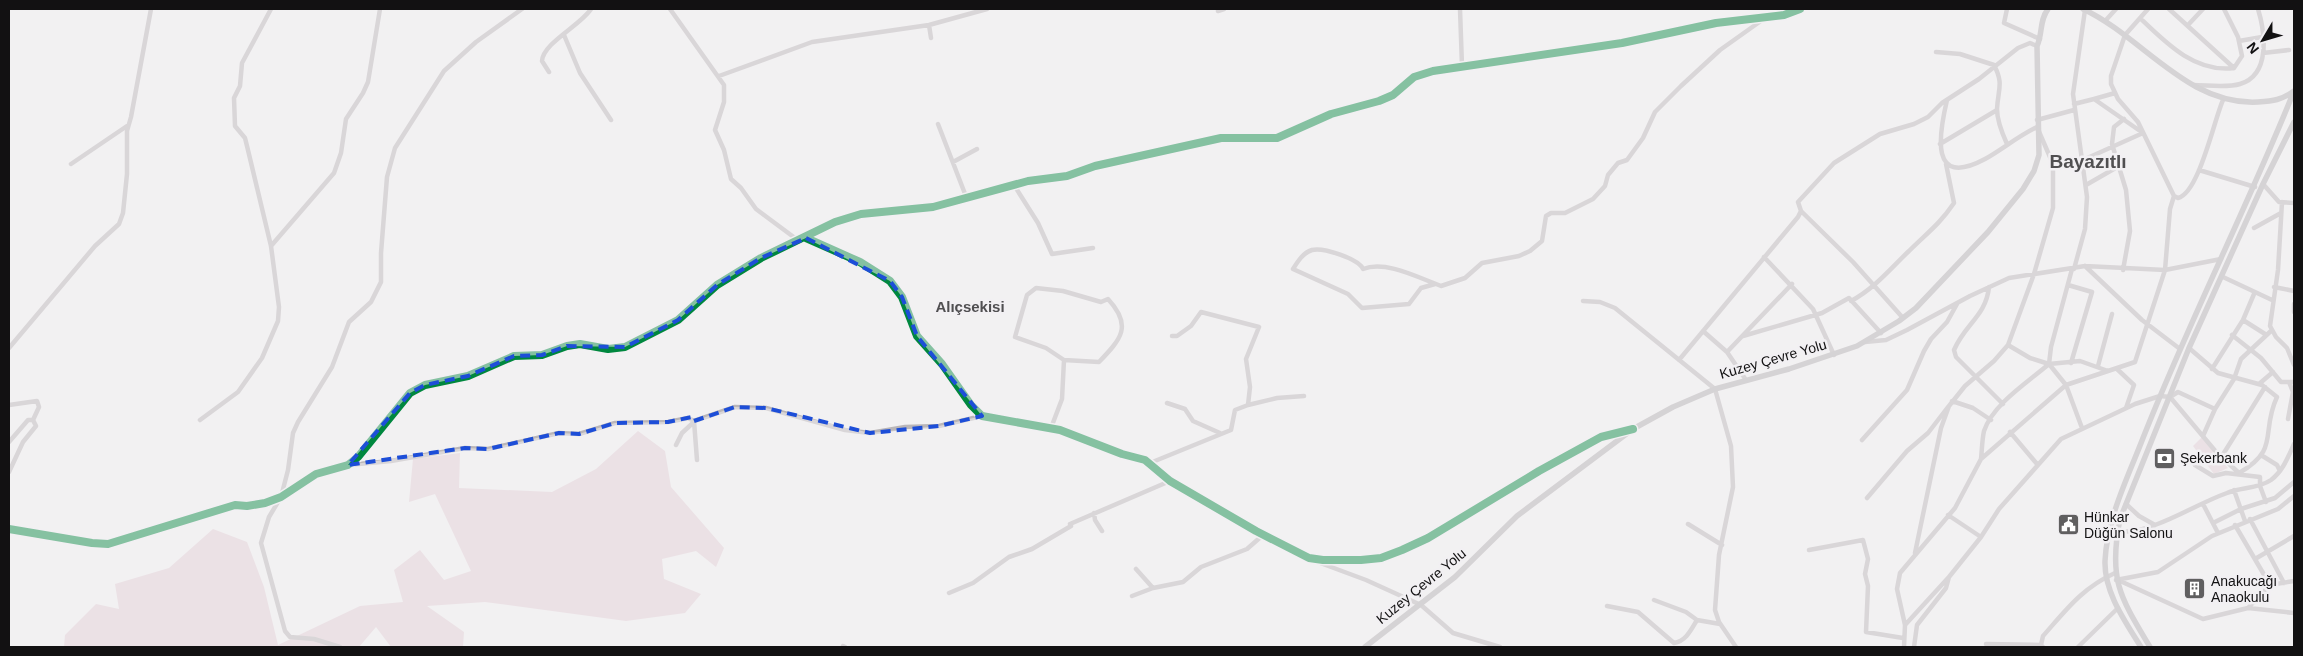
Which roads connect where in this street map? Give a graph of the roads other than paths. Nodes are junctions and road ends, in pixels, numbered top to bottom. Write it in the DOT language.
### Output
graph roads {
  1 [pos="151,9"];
  2 [pos="271,9"];
  3 [pos="380,9"];
  4 [pos="522,9"];
  5 [pos="591,9"];
  6 [pos="670,9"];
  7 [pos="987,9"];
  8 [pos="1224,9"];
  9 [pos="1460,9"];
  10 [pos="1800,9"];
  11 [pos="2007,9"];
  12 [pos="2048,9"];
  13 [pos="2084,9"];
  14 [pos="2116,9"];
  15 [pos="2148,9"];
  16 [pos="2169,9"];
  17 [pos="2203,9"];
  18 [pos="2224,9"];
  19 [pos="2258,9"];
  20 [pos="1218,11"];
  21 [pos="1766,17"];
  22 [pos="2140,18"];
  23 [pos="2106,20"];
  24 [pos="929,25"];
  25 [pos="2188,25"];
  26 [pos="564,35"];
  27 [pos="2124,35"];
  28 [pos="931,38"];
  29 [pos="2262,38"];
  30 [pos="2040,39"];
  31 [pos="2239,40"];
  32 [pos="2037,46"];
  33 [pos="2289,50"];
  34 [pos="1936,52"];
  35 [pos="2263,53"];
  36 [pos="1994,65"];
  37 [pos="1462,66"];
  38 [pos="2234,68"];
  39 [pos="549,72"];
  40 [pos="719,76"];
  41 [pos="2192,84"];
  42 [pos="2115,92"];
  43 [pos="2294,92"];
  44 [pos="2094,99"];
  45 [pos="1947,100"];
  46 [pos="2223,100"];
  47 [pos="2074,104"];
  48 [pos="1997,110"];
  49 [pos="2074,110"];
  50 [pos="2124,118"];
  51 [pos="611,120"];
  52 [pos="2037,120"];
  53 [pos="2294,122"];
  54 [pos="938,124"];
  55 [pos="128,126"];
  56 [pos="2037,127"];
  57 [pos="2143,133"];
  58 [pos="1940,144"];
  59 [pos="2007,144"];
  60 [pos="2113,148"];
  61 [pos="977,149"];
  62 [pos="2083,160"];
  63 [pos="954,162"];
  64 [pos="71,164"];
  65 [pos="1946,164"];
  66 [pos="2053,164"];
  67 [pos="2119,166"];
  68 [pos="2199,170"];
  69 [pos="2263,184"];
  70 [pos="1014,185"];
  71 [pos="2086,185"];
  72 [pos="2255,187"];
  73 [pos="2174,196"];
  74 [pos="967,199"];
  75 [pos="2282,202"];
  76 [pos="2294,204"];
  77 [pos="1801,211"];
  78 [pos="2281,213"];
  79 [pos="2254,228"];
  80 [pos="806,238"];
  81 [pos="799,241"];
  82 [pos="271,246"];
  83 [pos="1093,248"];
  84 [pos="1764,257"];
  85 [pos="2222,259"];
  86 [pos="2085,266"];
  87 [pos="2073,269"];
  88 [pos="2123,270"];
  89 [pos="2165,270"];
  90 [pos="2034,274"];
  91 [pos="2222,277"];
  92 [pos="1434,284"];
  93 [pos="1792,284"];
  94 [pos="2068,285"];
  95 [pos="1875,286"];
  96 [pos="1989,287"];
  97 [pos="2274,287"];
  98 [pos="2294,291"];
  99 [pos="2254,294"];
  100 [pos="2272,300"];
  101 [pos="1583,301"];
  102 [pos="1851,301"];
  103 [pos="1958,302"];
  104 [pos="2294,304"];
  105 [pos="2294,312"];
  106 [pos="2112,314"];
  107 [pos="1817,315"];
  108 [pos="1903,318"];
  109 [pos="2243,320"];
  110 [pos="2148,324"];
  111 [pos="2272,330"];
  112 [pos="1703,331"];
  113 [pos="1881,333"];
  114 [pos="2266,334"];
  115 [pos="2232,335"];
  116 [pos="1172,336"];
  117 [pos="1743,336"];
  118 [pos="1865,342"];
  119 [pos="2008,345"];
  120 [pos="9,348"];
  121 [pos="2189,348"];
  122 [pos="2180,349"];
  123 [pos="2249,350"];
  124 [pos="1727,352"];
  125 [pos="1834,355"];
  126 [pos="1064,360"];
  127 [pos="1679,360"];
  128 [pos="2071,362"];
  129 [pos="2049,364"];
  130 [pos="2294,365"];
  131 [pos="2098,366"];
  132 [pos="2117,369"];
  133 [pos="2212,369"];
  134 [pos="2108,371"];
  135 [pos="2273,372"];
  136 [pos="1976,376"];
  137 [pos="2234,379"];
  138 [pos="1746,380"];
  139 [pos="2292,382"];
  140 [pos="2259,384"];
  141 [pos="2066,385"];
  142 [pos="2265,388"];
  143 [pos="1715,389"];
  144 [pos="1304,396"];
  145 [pos="2160,396"];
  146 [pos="2170,397"];
  147 [pos="1952,401"];
  148 [pos="1167,403"];
  149 [pos="2003,404"];
  150 [pos="9,405"];
  151 [pos="1248,405"];
  152 [pos="1948,406"];
  153 [pos="2126,408"];
  154 [pos="2215,409"];
  155 [pos="982,416"];
  156 [pos="2288,419"];
  157 [pos="33,420"];
  158 [pos="200,420"];
  159 [pos="1991,420"];
  160 [pos="694,421"];
  161 [pos="1051,428"];
  162 [pos="2082,428"];
  163 [pos="1634,429"];
  164 [pos="2010,432"];
  165 [pos="1220,433"];
  166 [pos="2203,436"];
  167 [pos="1862,440"];
  168 [pos="9,442"];
  169 [pos="2294,444"];
  170 [pos="676,445"];
  171 [pos="2293,449"];
  172 [pos="2261,455"];
  173 [pos="2222,456"];
  174 [pos="1980,459"];
  175 [pos="697,460"];
  176 [pos="1150,463"];
  177 [pos="2037,464"];
  178 [pos="348,465"];
  179 [pos="2195,466"];
  180 [pos="2280,471"];
  181 [pos="9,472"];
  182 [pos="2239,473"];
  183 [pos="1170,481"];
  184 [pos="2294,482"];
  185 [pos="2260,486"];
  186 [pos="2234,490"];
  187 [pos="281,497"];
  188 [pos="1867,498"];
  189 [pos="2293,500"];
  190 [pos="2266,502"];
  191 [pos="2126,504"];
  192 [pos="2203,504"];
  193 [pos="2241,509"];
  194 [pos="1094,513"];
  195 [pos="1948,515"];
  196 [pos="2248,520"];
  197 [pos="2213,523"];
  198 [pos="1688,524"];
  199 [pos="2156,525"];
  200 [pos="2235,525"];
  201 [pos="9,529"];
  202 [pos="1102,531"];
  203 [pos="2118,532"];
  204 [pos="2218,534"];
  205 [pos="1263,535"];
  206 [pos="2294,536"];
  207 [pos="1981,537"];
  208 [pos="1722,545"];
  209 [pos="1809,550"];
  210 [pos="2268,551"];
  211 [pos="1916,553"];
  212 [pos="1309,558"];
  213 [pos="2255,559"];
  214 [pos="1136,569"];
  215 [pos="2116,576"];
  216 [pos="1949,577"];
  217 [pos="2107,577"];
  218 [pos="2294,581"];
  219 [pos="2284,583"];
  220 [pos="2270,585"];
  221 [pos="1153,588"];
  222 [pos="949,593"];
  223 [pos="1132,596"];
  224 [pos="1654,600"];
  225 [pos="1421,605"];
  226 [pos="1607,606"];
  227 [pos="2118,608"];
  228 [pos="2248,608"];
  229 [pos="2294,613"];
  230 [pos="1697,620"];
  231 [pos="1720,624"];
  232 [pos="1905,625"];
  233 [pos="1903,638"];
  234 [pos="1986,644"];
  235 [pos="2042,646"];
  236 [pos="340,647"];
  237 [pos="1365,647"];
  238 [pos="1500,647"];
  239 [pos="1736,647"];
  240 [pos="1904,647"];
  241 [pos="1914,647"];
  242 [pos="2078,647"];
  243 [pos="2141,647"];
  244 [pos="2150,647"];
  1 -- 55 [label="street"];
  2 -- 82 [label="street"];
  3 -- 82 [label="street"];
  4 -- 187 [label="street"];
  5 -- 26 [label="street"];
  6 -- 40 [label="street"];
  7 -- 24 [label="street"];
  8 -- 20 [label="street"];
  9 -- 37 [label="street"];
  10 -- 21 [label="street"];
  11 -- 30 [label="street"];
  12 -- 30 [label="main road, Kuzey Çevre Yolu"];
  13 -- 23 [label="main road"];
  13 -- 47 [label="street"];
  14 -- 23 [label="street"];
  15 -- 22 [label="street"];
  16 -- 25 [label="street"];
  17 -- 25 [label="street"];
  18 -- 31 [label="street"];
  19 -- 29 [label="street"];
  21 -- 37 [label="street"];
  21 -- 92 [label="street"];
  22 -- 27 [label="street"];
  22 -- 38 [label="street"];
  23 -- 27 [label="main road"];
  24 -- 28 [label="street"];
  24 -- 40 [label="street"];
  25 -- 38 [label="street"];
  26 -- 39 [label="street"];
  26 -- 51 [label="street"];
  27 -- 41 [label="main road"];
  27 -- 42 [label="street"];
  29 -- 31 [label="street"];
  29 -- 35 [label="street"];
  30 -- 32 [label="main road, Kuzey Çevre Yolu"];
  31 -- 38 [label="street"];
  32 -- 36 [label="street"];
  32 -- 52 [label="main road, Kuzey Çevre Yolu"];
  33 -- 35 [label="street"];
  34 -- 36 [label="street"];
  35 -- 41 [label="street"];
  36 -- 45 [label="street"];
  36 -- 48 [label="street"];
  37 -- 70 [label="street"];
  40 -- 81 [label="street"];
  41 -- 46 [label="main road"];
  42 -- 44 [label="street"];
  42 -- 57 [label="street"];
  43 -- 46 [label="main road"];
  43 -- 72 [label="main road"];
  44 -- 47 [label="street"];
  44 -- 50 [label="street"];
  45 -- 58 [label="street"];
  45 -- 77 [label="street"];
  46 -- 68 [label="street"];
  47 -- 49 [label="street"];
  48 -- 58 [label="street"];
  48 -- 59 [label="street"];
  49 -- 52 [label="street"];
  49 -- 62 [label="street"];
  50 -- 57 [label="street"];
  50 -- 60 [label="street"];
  52 -- 56 [label="main road, Kuzey Çevre Yolu"];
  53 -- 69 [label="main road"];
  54 -- 63 [label="street"];
  55 -- 64 [label="street"];
  55 -- 120 [label="street"];
  56 -- 59 [label="street"];
  56 -- 66 [label="street"];
  56 -- 108 [label="main road, Kuzey Çevre Yolu"];
  57 -- 60 [label="street"];
  57 -- 73 [label="street"];
  58 -- 65 [label="street"];
  59 -- 65 [label="street"];
  60 -- 62 [label="street"];
  60 -- 67 [label="street"];
  61 -- 63 [label="street"];
  62 -- 66 [label="street"];
  62 -- 71 [label="street"];
  63 -- 74 [label="street"];
  65 -- 95 [label="street"];
  66 -- 90 [label="street"];
  67 -- 71 [label="street"];
  67 -- 88 [label="street"];
  68 -- 72 [label="street"];
  68 -- 73 [label="street"];
  69 -- 75 [label="street"];
  69 -- 91 [label="main road"];
  70 -- 74 [label="street"];
  70 -- 83 [label="street"];
  71 -- 87 [label="street"];
  72 -- 85 [label="main road"];
  73 -- 89 [label="street"];
  74 -- 80 [label="street"];
  75 -- 76 [label="street"];
  75 -- 78 [label="street"];
  77 -- 84 [label="street"];
  77 -- 95 [label="street"];
  78 -- 79 [label="street"];
  78 -- 97 [label="street"];
  80 -- 81 [label="street"];
  80 -- 155 [label="street"];
  81 -- 178 [label="street"];
  82 -- 158 [label="street"];
  84 -- 93 [label="street"];
  84 -- 112 [label="street"];
  85 -- 89 [label="street"];
  85 -- 122 [label="main road"];
  86 -- 87 [label="street"];
  86 -- 88 [label="street"];
  86 -- 110 [label="street"];
  87 -- 90 [label="street"];
  87 -- 94 [label="street"];
  88 -- 89 [label="street"];
  89 -- 110 [label="street"];
  90 -- 96 [label="street"];
  90 -- 119 [label="street"];
  91 -- 99 [label="street"];
  91 -- 121 [label="main road"];
  92 -- 92 [label="street"];
  93 -- 107 [label="street"];
  93 -- 117 [label="street"];
  94 -- 128 [label="street"];
  94 -- 129 [label="street"];
  95 -- 102 [label="street"];
  95 -- 108 [label="street"];
  96 -- 103 [label="street"];
  96 -- 136 [label="street"];
  97 -- 98 [label="street"];
  97 -- 100 [label="street"];
  99 -- 100 [label="street"];
  99 -- 109 [label="street"];
  100 -- 111 [label="street"];
  101 -- 127 [label="street"];
  102 -- 107 [label="street"];
  102 -- 113 [label="street"];
  103 -- 118 [label="street"];
  103 -- 167 [label="street"];
  104 -- 105 [label="street"];
  106 -- 131 [label="street"];
  107 -- 117 [label="street"];
  107 -- 125 [label="street"];
  108 -- 113 [label="main road, Kuzey Çevre Yolu"];
  109 -- 114 [label="street"];
  109 -- 115 [label="street"];
  110 -- 122 [label="street"];
  110 -- 132 [label="street"];
  111 -- 114 [label="street"];
  111 -- 130 [label="street"];
  112 -- 124 [label="street"];
  112 -- 127 [label="street"];
  113 -- 118 [label="main road, Kuzey Çevre Yolu"];
  114 -- 123 [label="street"];
  115 -- 123 [label="street"];
  115 -- 133 [label="street"];
  116 -- 151 [label="street"];
  117 -- 124 [label="street"];
  118 -- 125 [label="main road, Kuzey Çevre Yolu"];
  119 -- 129 [label="street"];
  119 -- 136 [label="street"];
  121 -- 133 [label="street"];
  121 -- 146 [label="main road"];
  122 -- 145 [label="main road"];
  123 -- 135 [label="street"];
  123 -- 137 [label="street"];
  124 -- 138 [label="street"];
  125 -- 138 [label="main road, Kuzey Çevre Yolu"];
  126 -- 126 [label="street"];
  126 -- 161 [label="street"];
  127 -- 143 [label="street"];
  128 -- 129 [label="street"];
  128 -- 131 [label="street"];
  129 -- 141 [label="street"];
  129 -- 149 [label="street"];
  131 -- 134 [label="street"];
  132 -- 134 [label="street"];
  132 -- 153 [label="street"];
  133 -- 137 [label="street"];
  134 -- 141 [label="street"];
  135 -- 139 [label="street"];
  135 -- 140 [label="street"];
  136 -- 147 [label="street"];
  136 -- 149 [label="street"];
  137 -- 140 [label="street"];
  137 -- 154 [label="street"];
  138 -- 143 [label="main road, Kuzey Çevre Yolu"];
  139 -- 156 [label="street"];
  140 -- 142 [label="street"];
  141 -- 162 [label="street"];
  141 -- 164 [label="street"];
  142 -- 172 [label="street"];
  142 -- 173 [label="street"];
  143 -- 163 [label="main road, Kuzey Çevre Yolu"];
  143 -- 208 [label="street"];
  144 -- 151 [label="street"];
  145 -- 146 [label="street"];
  145 -- 153 [label="street"];
  145 -- 217 [label="main road"];
  146 -- 154 [label="street"];
  146 -- 166 [label="street"];
  146 -- 191 [label="main road"];
  147 -- 152 [label="street"];
  147 -- 159 [label="street"];
  148 -- 165 [label="street"];
  149 -- 159 [label="street"];
  150 -- 157 [label="street"];
  151 -- 165 [label="street"];
  152 -- 188 [label="street"];
  152 -- 211 [label="street"];
  153 -- 162 [label="street"];
  154 -- 166 [label="street"];
  155 -- 160 [label="street"];
  155 -- 161 [label="street"];
  157 -- 168 [label="street"];
  157 -- 181 [label="street"];
  159 -- 174 [label="street"];
  160 -- 170 [label="street"];
  160 -- 175 [label="street"];
  160 -- 178 [label="street"];
  161 -- 176 [label="street"];
  162 -- 177 [label="street"];
  163 -- 212 [label="street"];
  163 -- 225 [label="main road, Kuzey Çevre Yolu"];
  164 -- 174 [label="street"];
  164 -- 177 [label="street"];
  165 -- 176 [label="street"];
  166 -- 173 [label="street"];
  169 -- 171 [label="street"];
  171 -- 180 [label="street"];
  172 -- 180 [label="street"];
  172 -- 182 [label="street"];
  173 -- 182 [label="street"];
  174 -- 195 [label="street"];
  176 -- 183 [label="street"];
  177 -- 207 [label="street"];
  178 -- 187 [label="street"];
  179 -- 182 [label="street"];
  180 -- 185 [label="street"];
  182 -- 185 [label="street"];
  183 -- 194 [label="street"];
  183 -- 205 [label="street"];
  184 -- 190 [label="street"];
  185 -- 186 [label="street"];
  185 -- 190 [label="street"];
  186 -- 192 [label="street"];
  186 -- 193 [label="street"];
  187 -- 201 [label="street"];
  187 -- 236 [label="street"];
  189 -- 196 [label="street"];
  190 -- 193 [label="street"];
  191 -- 199 [label="street"];
  191 -- 203 [label="main road"];
  192 -- 197 [label="street"];
  192 -- 199 [label="street"];
  193 -- 196 [label="street"];
  193 -- 197 [label="street"];
  194 -- 202 [label="street"];
  194 -- 222 [label="street"];
  195 -- 207 [label="street"];
  195 -- 211 [label="street"];
  196 -- 200 [label="street"];
  196 -- 210 [label="street"];
  197 -- 204 [label="street"];
  198 -- 208 [label="street"];
  199 -- 203 [label="street"];
  200 -- 204 [label="street"];
  200 -- 213 [label="street"];
  203 -- 215 [label="main road"];
  204 -- 215 [label="street"];
  205 -- 212 [label="street"];
  205 -- 221 [label="street"];
  206 -- 210 [label="street"];
  207 -- 216 [label="street"];
  208 -- 231 [label="street"];
  209 -- 233 [label="street"];
  210 -- 213 [label="street"];
  210 -- 219 [label="street"];
  211 -- 232 [label="street"];
  212 -- 225 [label="street"];
  213 -- 220 [label="street"];
  214 -- 221 [label="street"];
  215 -- 217 [label="street"];
  215 -- 228 [label="street"];
  215 -- 244 [label="main road"];
  216 -- 232 [label="street"];
  216 -- 241 [label="street"];
  217 -- 227 [label="main road"];
  217 -- 235 [label="street"];
  218 -- 219 [label="street"];
  219 -- 220 [label="street"];
  220 -- 228 [label="street"];
  221 -- 223 [label="street"];
  224 -- 230 [label="street"];
  225 -- 237 [label="main road, Kuzey Çevre Yolu"];
  225 -- 238 [label="street"];
  226 -- 230 [label="street"];
  227 -- 242 [label="street"];
  227 -- 243 [label="main road"];
  228 -- 229 [label="street"];
  230 -- 231 [label="street"];
  231 -- 239 [label="street"];
  232 -- 233 [label="street"];
  233 -- 240 [label="street"];
  234 -- 235 [label="street"];
}
